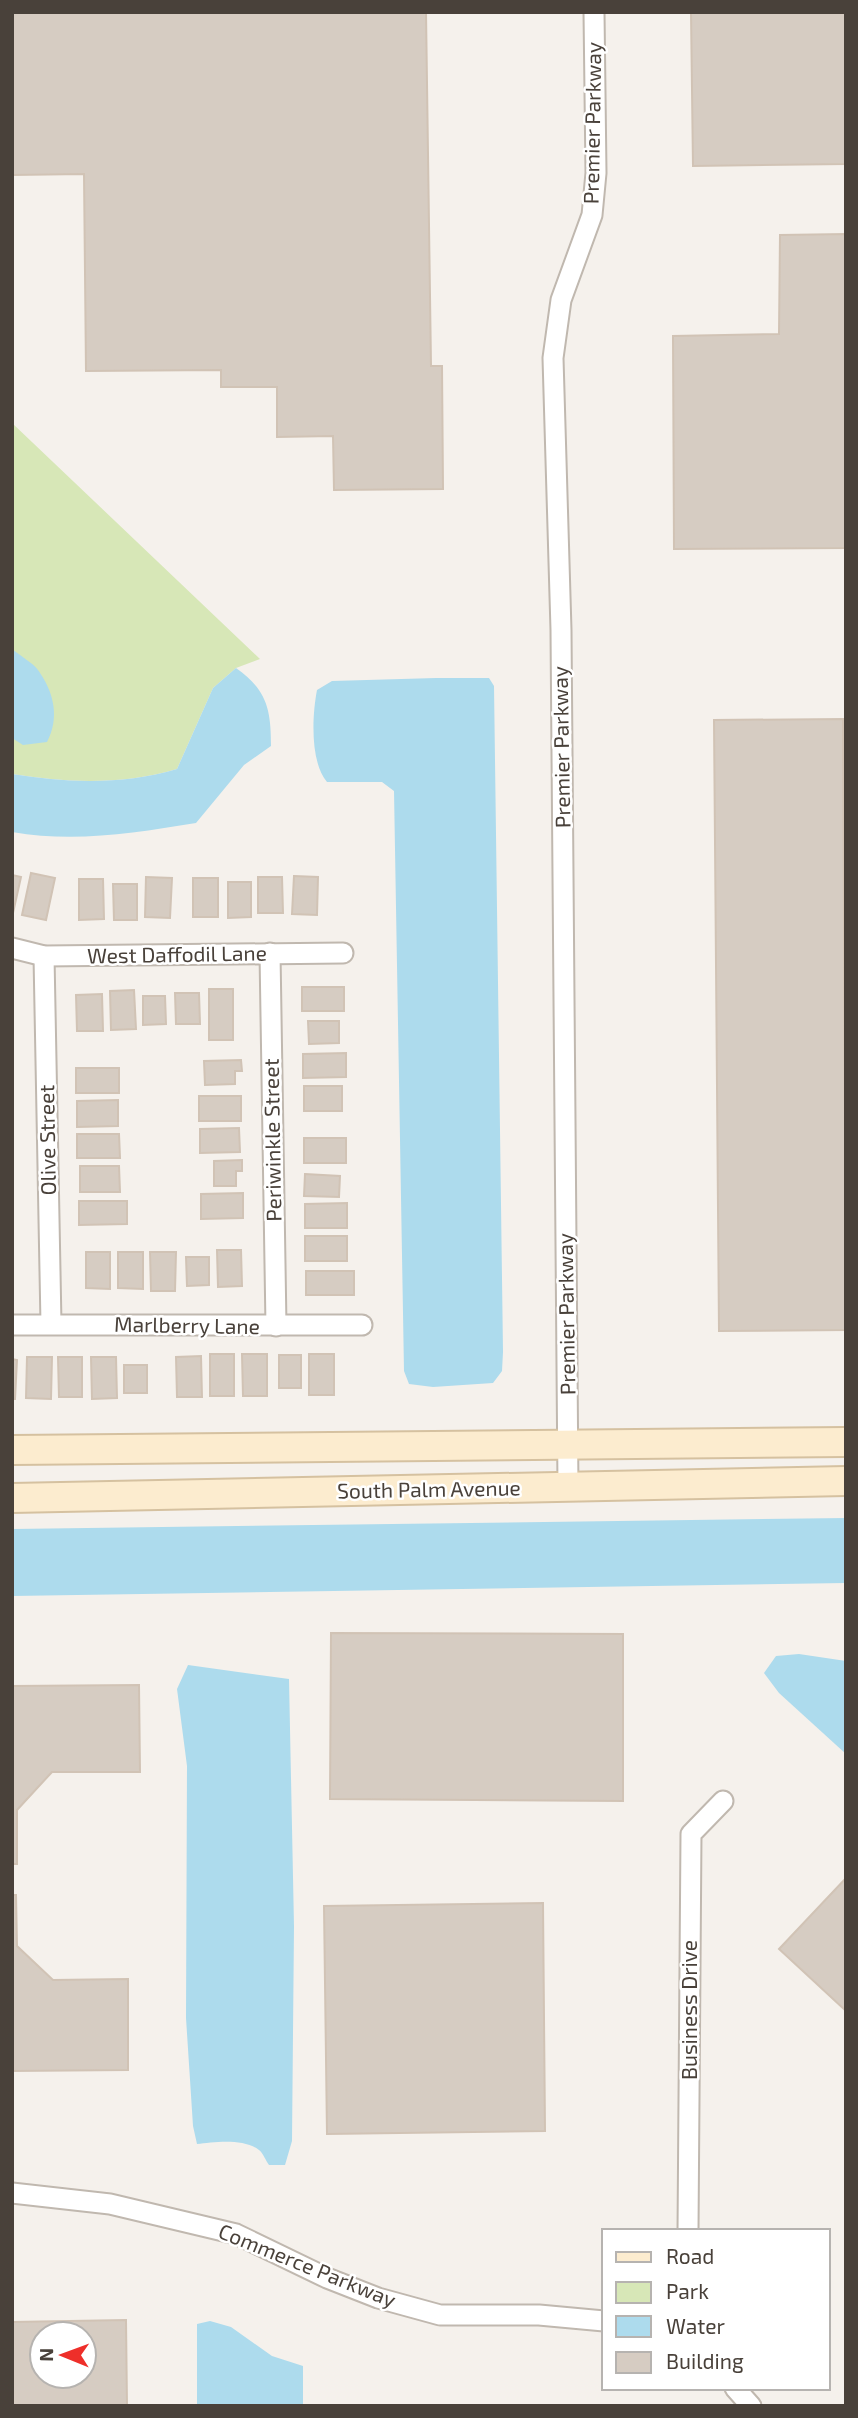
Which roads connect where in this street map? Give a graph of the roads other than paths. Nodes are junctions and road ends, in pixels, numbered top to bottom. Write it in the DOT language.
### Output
graph roads {
  1 [pos="594,12"];
  2 [pos="12,948"];
  3 [pos="270,953"];
  4 [pos="343,953"];
  5 [pos="44,956"];
  6 [pos="51,1324"];
  7 [pos="12,1325"];
  8 [pos="362,1325"];
  9 [pos="276,1326"];
  10 [pos="846,1441"];
  11 [pos="569,1444"];
  12 [pos="12,1450"];
  13 [pos="846,1481"];
  14 [pos="568,1488"];
  15 [pos="12,1498"];
  16 [pos="723,1801"];
  17 [pos="12,2193"];
  18 [pos="688,2229"];
  19 [pos="602,2321"];
  20 [pos="737,2390"];
  21 [pos="751,2406"];
  1 -- 11 [label="street, Premier Parkway"];
  2 -- 5 [label="street, West Daffodil Lane"];
  3 -- 4 [label="street, West Daffodil Lane"];
  3 -- 5 [label="street, West Daffodil Lane"];
  3 -- 9 [label="street, Periwinkle Street"];
  5 -- 6 [label="street, Olive Street"];
  6 -- 7 [label="street, Marlberry Lane"];
  6 -- 9 [label="street, Marlberry Lane"];
  8 -- 9 [label="street, Marlberry Lane"];
  10 -- 11 [label="main road, South Palm Avenue"];
  11 -- 12 [label="main road, South Palm Avenue"];
  11 -- 14 [label="street, Premier Parkway"];
  13 -- 14 [label="main road, South Palm Avenue"];
  14 -- 15 [label="main road, South Palm Avenue"];
  16 -- 18 [label="street, Business Drive"];
  17 -- 19 [label="street, Commerce Parkway"];
  20 -- 21 [label="street"];
}
